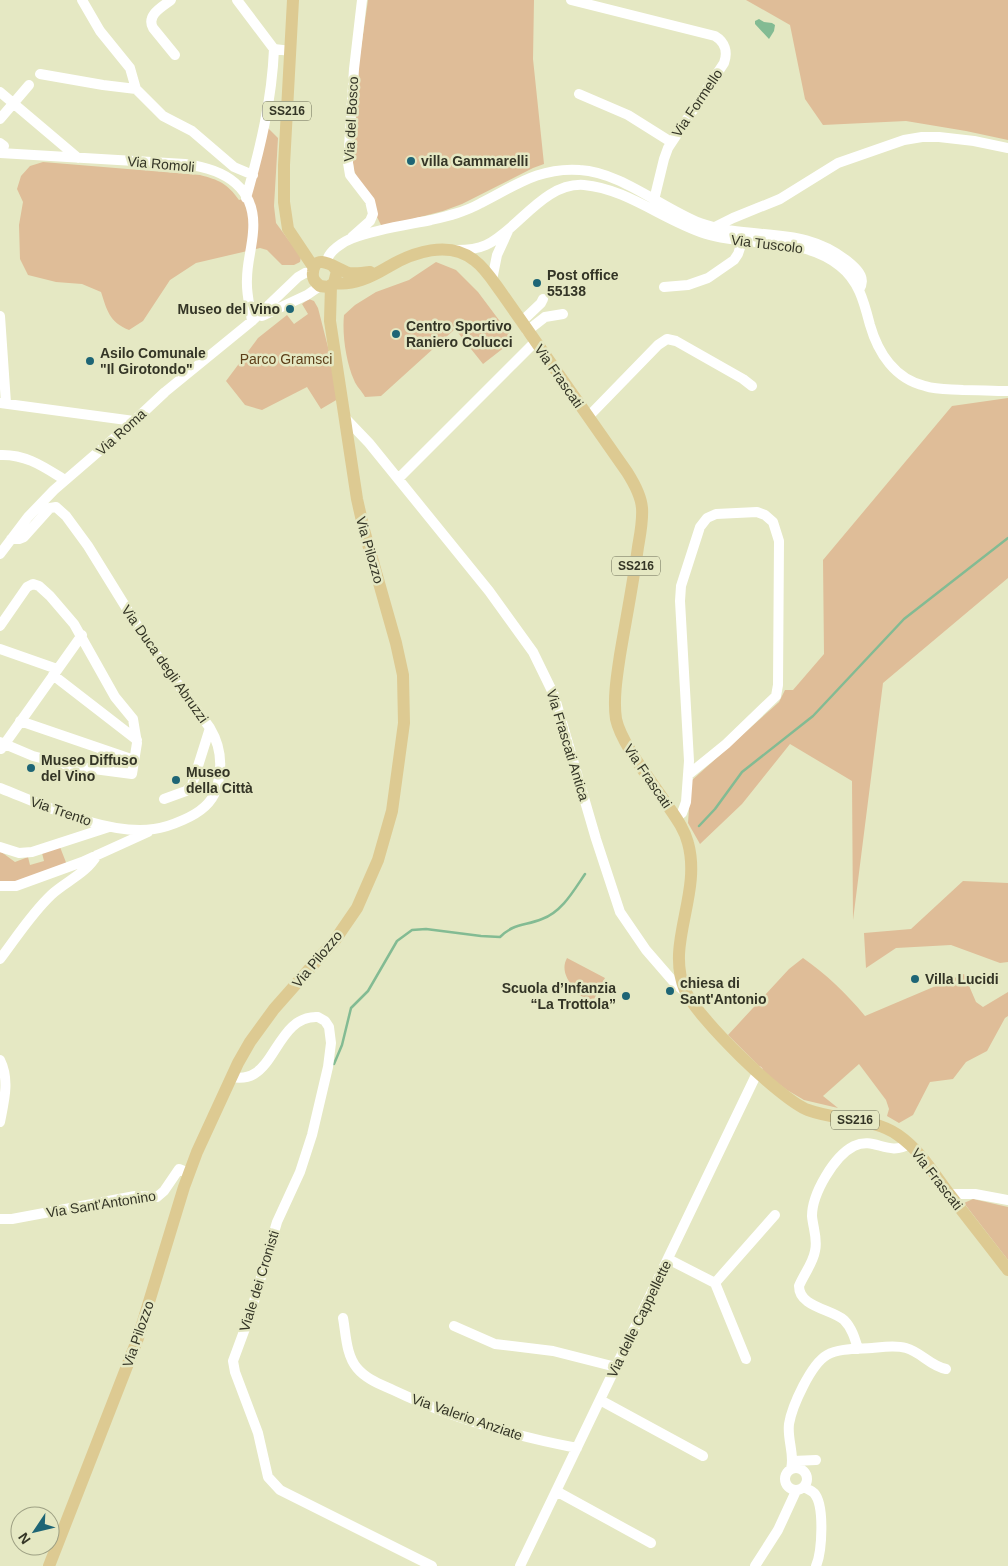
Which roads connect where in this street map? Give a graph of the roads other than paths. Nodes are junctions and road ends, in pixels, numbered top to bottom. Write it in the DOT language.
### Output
graph roads {
  1 [pos="82,0"];
  2 [pos="171,0"];
  3 [pos="237,0"];
  4 [pos="293,0"];
  5 [pos="362,0"];
  6 [pos="571,0"];
  7 [pos="274,49"];
  8 [pos="290,51"];
  9 [pos="175,55"];
  10 [pos="40,74"];
  11 [pos="29,85"];
  12 [pos="136,89"];
  13 [pos="0,92"];
  14 [pos="579,94"];
  15 [pos="13,104"];
  16 [pos="0,120"];
  17 [pos="671,142"];
  18 [pos="1,147"];
  19 [pos="1008,148"];
  20 [pos="78,158"];
  21 [pos="253,175"];
  22 [pos="246,198"];
  23 [pos="654,200"];
  24 [pos="715,227"];
  25 [pos="508,231"];
  26 [pos="351,238"];
  27 [pos="742,242"];
  28 [pos="456,250"];
  29 [pos="322,266"];
  30 [pos="389,266"];
  31 [pos="492,280"];
  32 [pos="327,285"];
  33 [pos="664,287"];
  34 [pos="859,290"];
  35 [pos="543,299"];
  36 [pos="563,314"];
  37 [pos="0,316"];
  38 [pos="252,321"];
  39 [pos="524,326"];
  40 [pos="535,342"];
  41 [pos="752,386"];
  42 [pos="1008,391"];
  43 [pos="3,403"];
  44 [pos="588,418"];
  45 [pos="346,419"];
  46 [pos="134,421"];
  47 [pos="0,455"];
  48 [pos="398,479"];
  49 [pos="65,480"];
  50 [pos="11,539"];
  51 [pos="0,554"];
  52 [pos="0,626"];
  53 [pos="82,635"];
  54 [pos="0,649"];
  55 [pos="55,672"];
  56 [pos="20,721"];
  57 [pos="210,728"];
  58 [pos="137,740"];
  59 [pos="1,746"];
  60 [pos="134,760"];
  61 [pos="688,775"];
  62 [pos="0,788"];
  63 [pos="164,799"];
  64 [pos="676,818"];
  65 [pos="110,826"];
  66 [pos="124,829"];
  67 [pos="154,829"];
  68 [pos="0,847"];
  69 [pos="97,855"];
  70 [pos="0,886"];
  71 [pos="0,959"];
  72 [pos="685,992"];
  73 [pos="0,1060"];
  74 [pos="758,1071"];
  75 [pos="231,1077"];
  76 [pos="0,1122"];
  77 [pos="910,1144"];
  78 [pos="189,1173"];
  79 [pos="949,1194"];
  80 [pos="1008,1200"];
  81 [pos="775,1215"];
  82 [pos="0,1219"];
  83 [pos="668,1259"];
  84 [pos="1008,1270"];
  85 [pos="715,1283"];
  86 [pos="343,1318"];
  87 [pos="454,1326"];
  88 [pos="858,1349"];
  89 [pos="746,1359"];
  90 [pos="616,1367"];
  91 [pos="946,1369"];
  92 [pos="600,1400"];
  93 [pos="577,1448"];
  94 [pos="703,1456"];
  95 [pos="816,1460"];
  96 [pos="792,1465"];
  97 [pos="800,1489"];
  98 [pos="556,1491"];
  99 [pos="651,1543"];
  100 [pos="49,1566"];
  101 [pos="432,1566"];
  102 [pos="520,1566"];
  103 [pos="755,1566"];
  104 [pos="816,1566"];
  1 -- 12 [label="street"];
  2 -- 9 [label="street"];
  3 -- 7 [label="street"];
  4 -- 8 [label="main road, SS216"];
  5 -- 26 [label="street, Via del Bosco"];
  6 -- 17 [label="street, Via Formello"];
  7 -- 8 [label="street"];
  7 -- 21 [label="street"];
  8 -- 29 [label="main road, SS216"];
  10 -- 12 [label="street"];
  11 -- 15 [label="street"];
  12 -- 21 [label="street"];
  13 -- 15 [label="street"];
  14 -- 17 [label="street"];
  15 -- 16 [label="street"];
  15 -- 20 [label="street"];
  17 -- 23 [label="street, Via Formello"];
  18 -- 20 [label="street, Via Romoli"];
  19 -- 24 [label="street"];
  20 -- 22 [label="street, Via Romoli"];
  21 -- 22 [label="street"];
  22 -- 38 [label="street, Via Romoli"];
  23 -- 24 [label="street"];
  23 -- 26 [label="street"];
  24 -- 34 [label="street"];
  25 -- 27 [label="street, Via Tuscolo"];
  25 -- 28 [label="street"];
  25 -- 31 [label="street"];
  26 -- 29 [label="street"];
  27 -- 33 [label="street"];
  27 -- 34 [label="street, Via Tuscolo"];
  28 -- 30 [label="main road, SS216"];
  28 -- 31 [label="main road, Via Frascati / SS216"];
  29 -- 30 [label="main road, SS216"];
  29 -- 32 [label="main road"];
  29 -- 32 [label="main road"];
  29 -- 38 [label="street"];
  30 -- 32 [label="main road, SS216"];
  31 -- 39 [label="main road, Via Frascati / SS216"];
  32 -- 38 [label="street"];
  32 -- 45 [label="main road, Via Pilozzo"];
  34 -- 42 [label="street, Via Tuscolo"];
  35 -- 39 [label="street"];
  36 -- 39 [label="street"];
  37 -- 43 [label="street"];
  38 -- 46 [label="street, Via Roma"];
  39 -- 40 [label="main road, Via Frascati / SS216"];
  40 -- 44 [label="main road, Via Frascati / SS216"];
  40 -- 48 [label="street"];
  41 -- 44 [label="street"];
  43 -- 46 [label="street"];
  44 -- 64 [label="main road, Via Frascati / SS216"];
  45 -- 48 [label="street, Via Frascati Antica"];
  45 -- 75 [label="main road, Via Pilozzo"];
  46 -- 49 [label="street, Via Roma"];
  47 -- 49 [label="street"];
  48 -- 72 [label="street, Via Frascati Antica"];
  49 -- 50 [label="street, Via Roma"];
  50 -- 51 [label="street, Via Roma"];
  50 -- 57 [label="street, Via Duca degli Abruzzi"];
  52 -- 53 [label="street"];
  53 -- 55 [label="street"];
  53 -- 58 [label="street"];
  54 -- 55 [label="street"];
  55 -- 56 [label="street"];
  55 -- 58 [label="street"];
  56 -- 59 [label="street"];
  56 -- 60 [label="street"];
  57 -- 63 [label="street"];
  57 -- 67 [label="street, Via Duca degli Abruzzi"];
  58 -- 60 [label="street"];
  59 -- 60 [label="street"];
  61 -- 61 [label="street"];
  61 -- 64 [label="street"];
  62 -- 65 [label="street, Via Trento"];
  64 -- 72 [label="main road, Via Frascati / SS216"];
  65 -- 66 [label="street, Via Trento"];
  65 -- 68 [label="street"];
  66 -- 67 [label="street, Via Duca degli Abruzzi"];
  67 -- 69 [label="street"];
  69 -- 70 [label="street"];
  69 -- 71 [label="street"];
  72 -- 74 [label="main road, Via Frascati / SS216"];
  73 -- 76 [label="street"];
  74 -- 77 [label="main road, Via Frascati / SS216"];
  74 -- 83 [label="street, Via delle Cappellette"];
  75 -- 78 [label="main road, Via Pilozzo"];
  75 -- 101 [label="street, Viale dei Cronisti"];
  77 -- 79 [label="main road, Via Frascati / SS216"];
  77 -- 88 [label="street"];
  78 -- 82 [label="street, Via Sant'Antonino"];
  78 -- 100 [label="main road, Via Pilozzo"];
  79 -- 80 [label="street"];
  79 -- 84 [label="main road, Via Frascati / SS216"];
  81 -- 85 [label="street"];
  83 -- 85 [label="street"];
  83 -- 90 [label="street, Via delle Cappellette"];
  85 -- 89 [label="street"];
  86 -- 93 [label="street, Via Valerio Anziate"];
  87 -- 90 [label="street"];
  88 -- 91 [label="street"];
  88 -- 96 [label="street"];
  90 -- 92 [label="street, Via delle Cappellette"];
  92 -- 93 [label="street, Via delle Cappellette"];
  92 -- 94 [label="street"];
  93 -- 98 [label="street, Via delle Cappellette"];
  95 -- 96 [label="street"];
  96 -- 97 [label="street"];
  96 -- 97 [label="street"];
  97 -- 103 [label="street"];
  97 -- 104 [label="street"];
  98 -- 99 [label="street"];
  98 -- 102 [label="street, Via delle Cappellette"];
}
